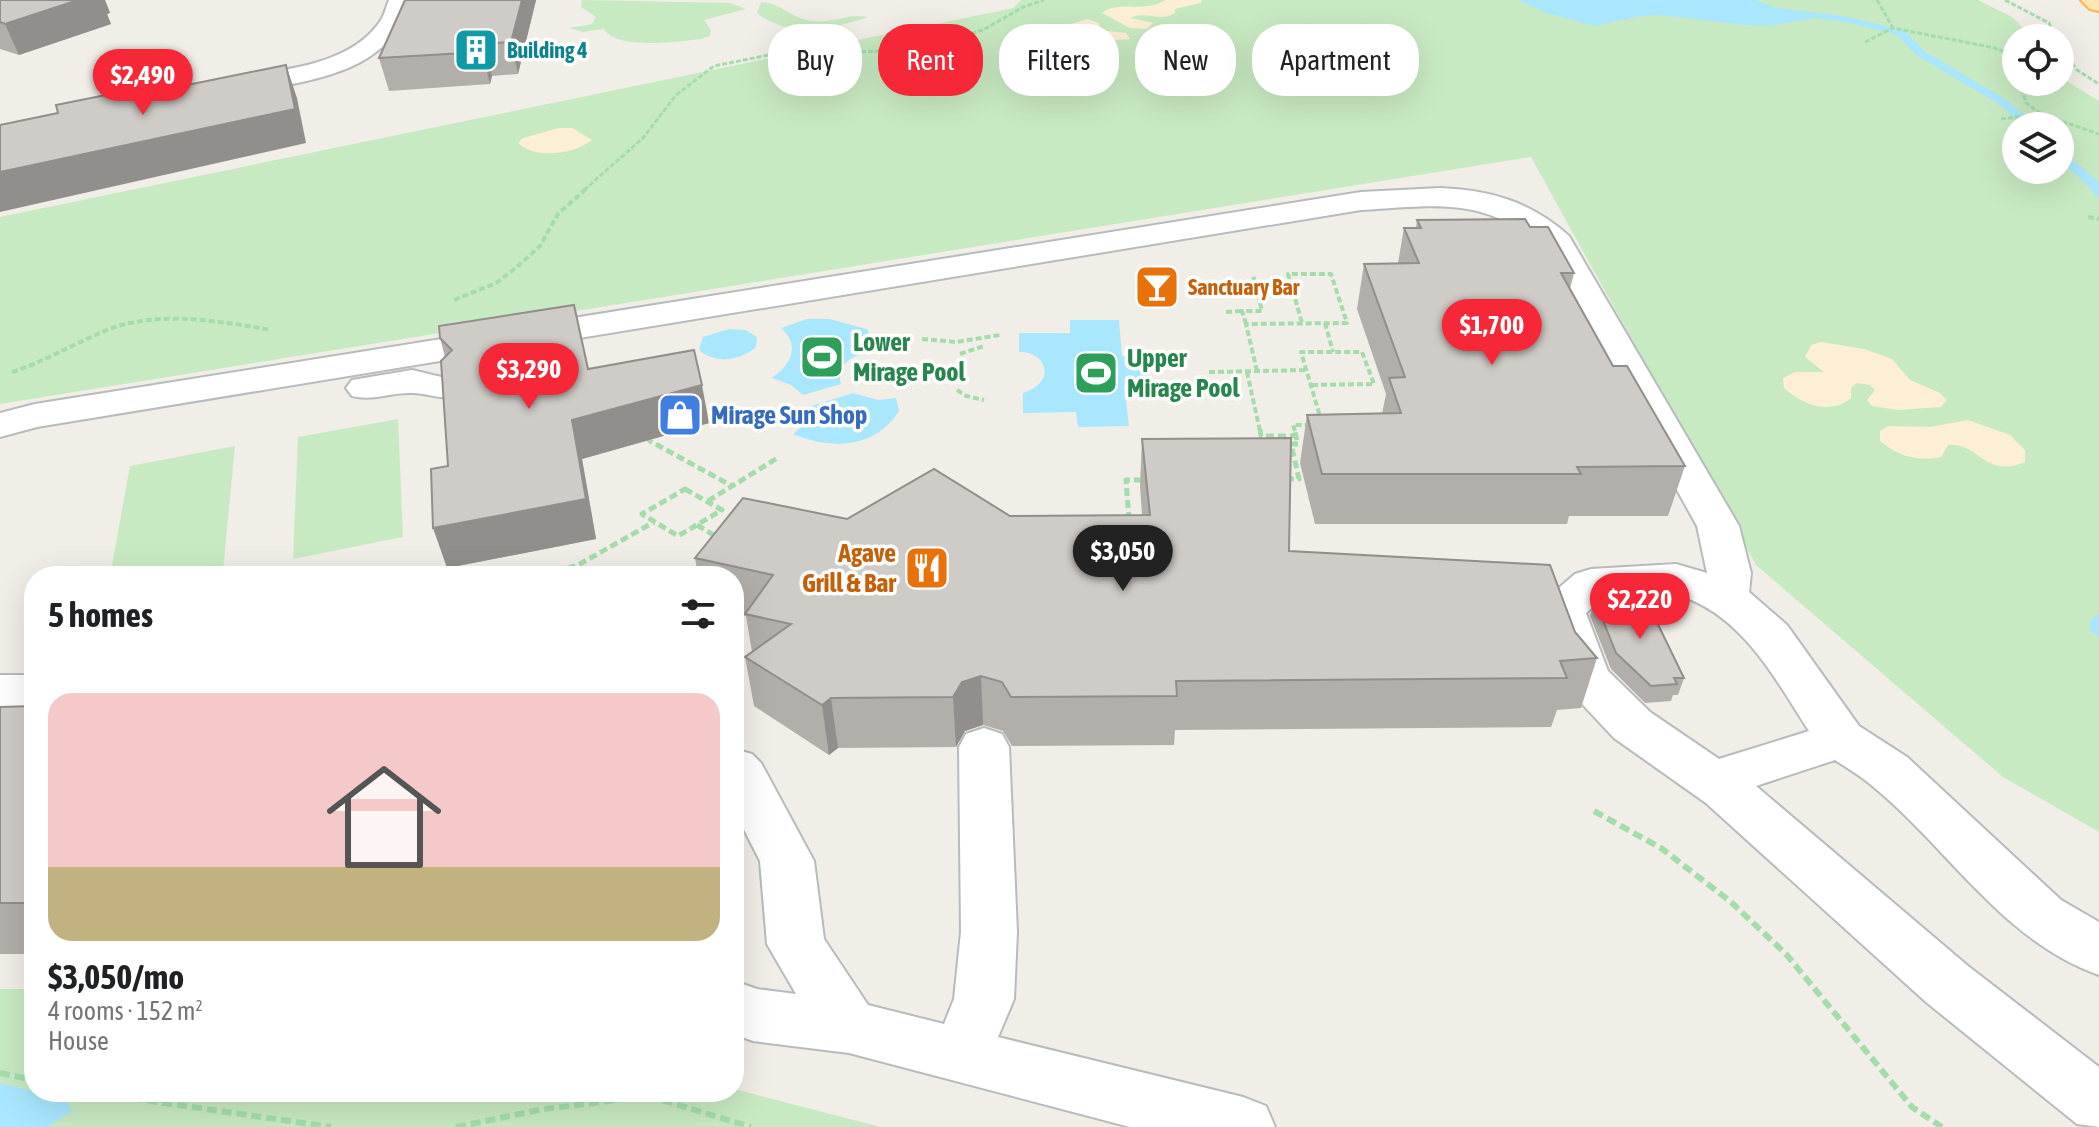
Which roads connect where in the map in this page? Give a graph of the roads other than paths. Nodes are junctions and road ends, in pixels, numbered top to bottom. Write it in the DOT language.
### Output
graph roads {
  1 [pos="401,0"];
  2 [pos="2093,0"];
  3 [pos="2099,4"];
  4 [pos="152,94"];
  5 [pos="302,372"];
  6 [pos="441,388"];
  7 [pos="0,425"];
  8 [pos="1726,597"];
  9 [pos="0,692"];
  10 [pos="24,692"];
  11 [pos="1841,739"];
  12 [pos="984,747"];
  13 [pos="1712,781"];
  14 [pos="744,796"];
  15 [pos="2099,951"];
  16 [pos="744,1011"];
  17 [pos="849,1027"];
  18 [pos="960,1056"];
  19 [pos="2099,1104"];
  20 [pos="1243,1127"];
  1 -- 4 [label="lane"];
  2 -- 3 [label="main road"];
  5 -- 6 [label="lane"];
  5 -- 7 [label="lane"];
  5 -- 8 [label="lane"];
  8 -- 11 [label="lane"];
  8 -- 13 [label="lane"];
  9 -- 10 [label="lane"];
  11 -- 13 [label="lane"];
  11 -- 15 [label="lane"];
  12 -- 18 [label="lane"];
  13 -- 19 [label="lane"];
  14 -- 17 [label="lane"];
  16 -- 17 [label="lane"];
  17 -- 18 [label="lane"];
  18 -- 20 [label="lane"];
}
